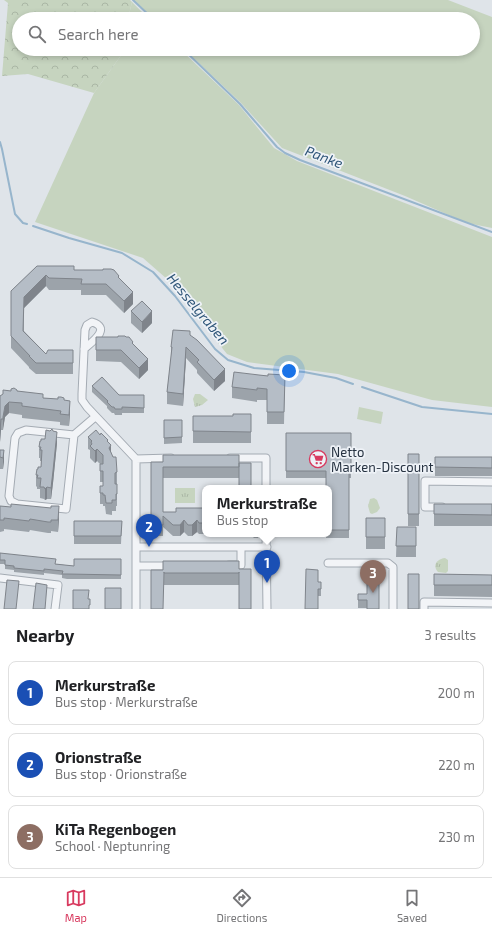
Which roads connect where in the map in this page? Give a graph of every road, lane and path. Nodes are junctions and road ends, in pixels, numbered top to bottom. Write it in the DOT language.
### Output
graph roads {
  1 [pos="84,349"];
  2 [pos="95,417"];
  3 [pos="74,435"];
  4 [pos="175,458"];
  5 [pos="220,458"];
  6 [pos="136,459"];
  7 [pos="492,482"];
  8 [pos="266,485"];
  9 [pos="449,508"];
  10 [pos="266,537"];
  11 [pos="136,547"];
  12 [pos="241,547"];
  13 [pos="266,547"];
  14 [pos="328,563"];
  15 [pos="136,566"];
  16 [pos="181,566"];
  17 [pos="218,566"];
  18 [pos="0,578"];
  19 [pos="492,603"];
  20 [pos="55,609"];
  21 [pos="136,609"];
  22 [pos="267,609"];
  23 [pos="393,609"];
  24 [pos="424,609"];
  1 -- 2 [label="street"];
  2 -- 3 [label="street"];
  2 -- 6 [label="street"];
  3 -- 3 [label="street"];
  4 -- 6 [label="street"];
  5 -- 8 [label="street"];
  6 -- 11 [label="street"];
  7 -- 9 [label="street"];
  10 -- 13 [label="street"];
  11 -- 12 [label="street"];
  11 -- 15 [label="street"];
  12 -- 13 [label="street"];
  12 -- 17 [label="street"];
  13 -- 22 [label="street"];
  14 -- 23 [label="street"];
  15 -- 16 [label="street"];
  15 -- 21 [label="street"];
  18 -- 20 [label="street"];
  19 -- 24 [label="street"];
}
